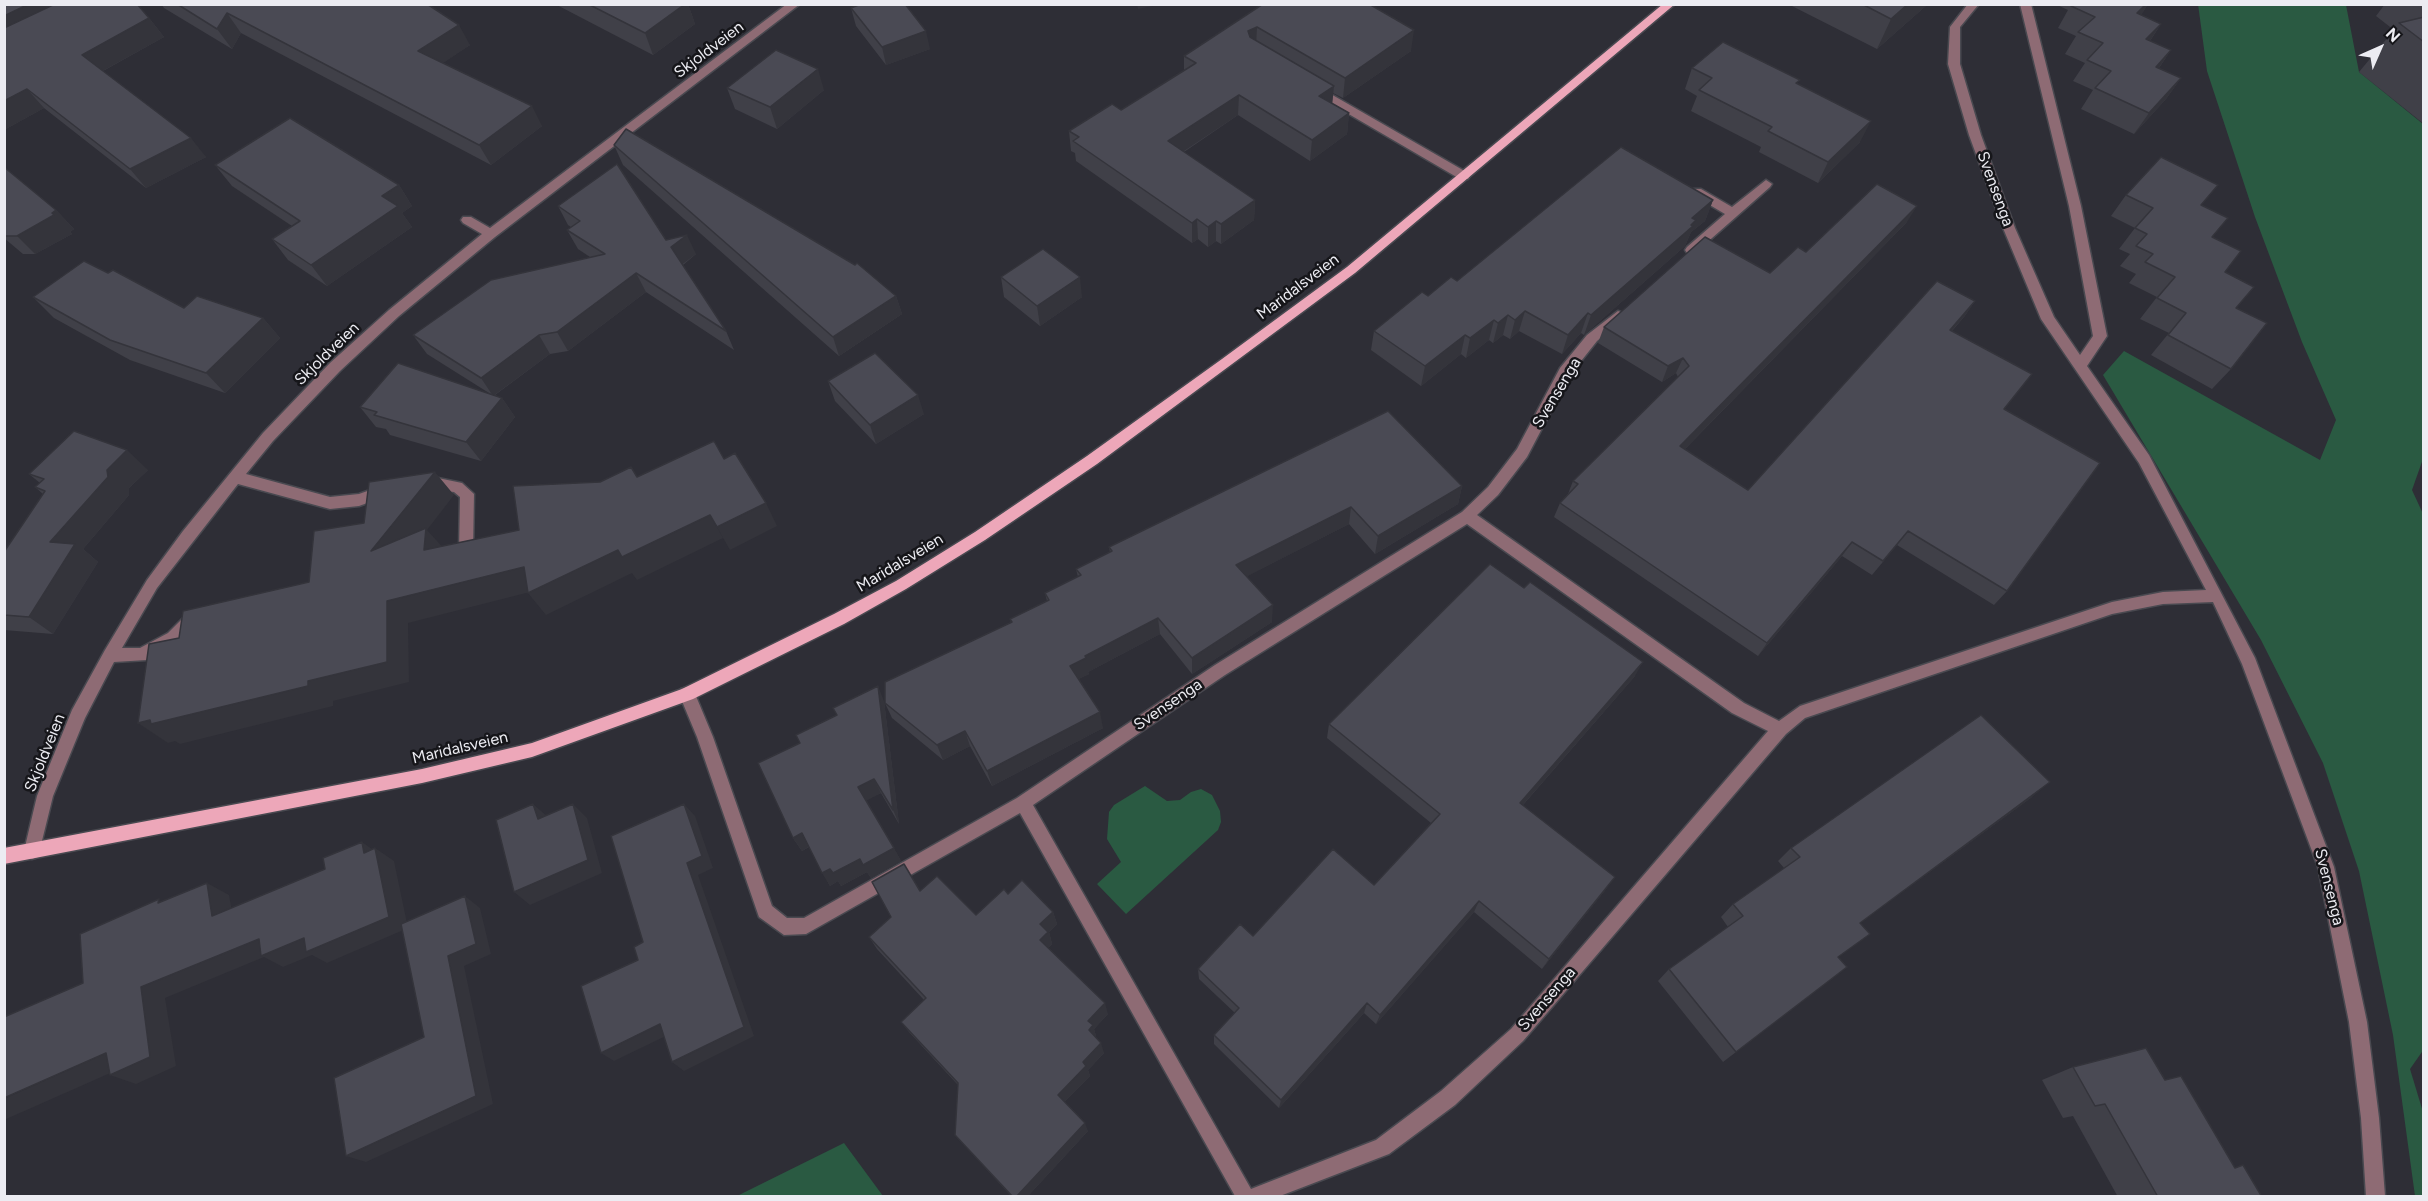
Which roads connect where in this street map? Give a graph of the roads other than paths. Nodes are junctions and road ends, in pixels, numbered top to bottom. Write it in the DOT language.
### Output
graph roads {
  1 [pos="795,4"];
  2 [pos="1671,4"];
  3 [pos="1974,4"];
  4 [pos="2025,4"];
  5 [pos="1300,81"];
  6 [pos="1464,176"];
  7 [pos="1766,184"];
  8 [pos="1685,186"];
  9 [pos="1733,213"];
  10 [pos="467,220"];
  11 [pos="491,234"];
  12 [pos="1680,260"];
  13 [pos="1628,307"];
  14 [pos="2079,367"];
  15 [pos="234,477"];
  16 [pos="1467,516"];
  17 [pos="466,551"];
  18 [pos="2217,596"];
  19 [pos="212,606"];
  20 [pos="110,655"];
  21 [pos="687,694"];
  22 [pos="1780,729"];
  23 [pos="1023,803"];
  24 [pos="32,851"];
  25 [pos="4,856"];
  26 [pos="1245,1197"];
  27 [pos="1257,1197"];
  28 [pos="2376,1197"];
  1 -- 11 [label="street, Skjoldveien"];
  2 -- 6 [label="main road, Maridalsveien"];
  3 -- 14 [label="street, Svensenga"];
  4 -- 14 [label="street"];
  5 -- 6 [label="street"];
  6 -- 21 [label="main road, Maridalsveien"];
  7 -- 9 [label="street"];
  8 -- 9 [label="street"];
  9 -- 12 [label="street"];
  10 -- 11 [label="street"];
  11 -- 15 [label="street, Skjoldveien"];
  13 -- 16 [label="street, Svensenga"];
  14 -- 18 [label="street, Svensenga"];
  15 -- 17 [label="street"];
  15 -- 20 [label="street, Skjoldveien"];
  16 -- 22 [label="street"];
  16 -- 23 [label="street, Svensenga"];
  18 -- 22 [label="street, Svensenga"];
  18 -- 28 [label="street, Svensenga"];
  19 -- 20 [label="street"];
  20 -- 24 [label="street, Skjoldveien"];
  21 -- 23 [label="street, Svensenga"];
  21 -- 24 [label="main road, Maridalsveien"];
  22 -- 27 [label="street, Svensenga"];
  23 -- 26 [label="street"];
  24 -- 25 [label="main road, Maridalsveien"];
}
